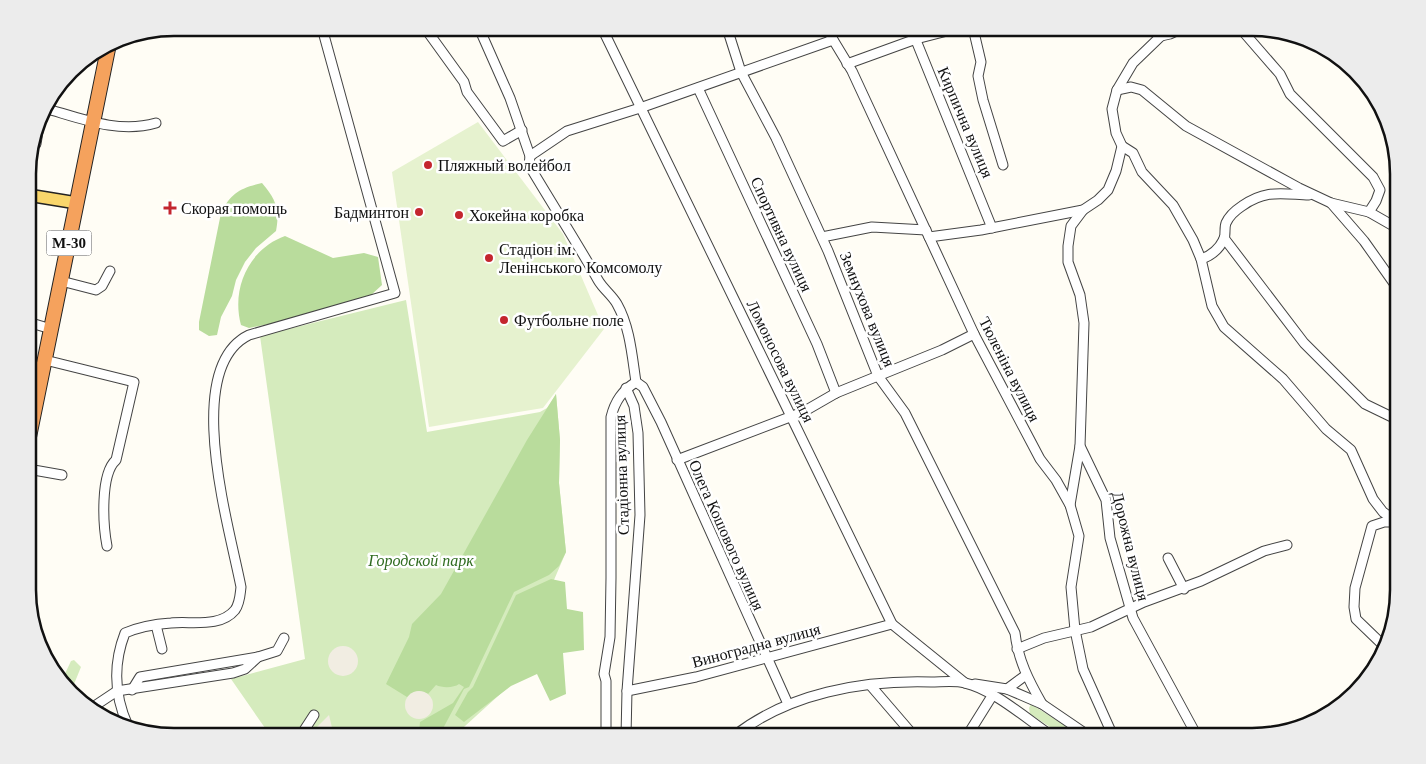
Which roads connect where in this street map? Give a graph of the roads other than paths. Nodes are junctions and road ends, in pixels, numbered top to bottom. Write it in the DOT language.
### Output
graph roads {
  1 [pos="730,36"];
  2 [pos="832,36"];
  3 [pos="925,36"];
  4 [pos="976,36"];
  5 [pos="1158,36"];
  6 [pos="1247,36"];
  7 [pos="324,37"];
  8 [pos="431,37"];
  9 [pos="483,37"];
  10 [pos="606,37"];
  11 [pos="916,39"];
  12 [pos="834,40"];
  13 [pos="107,54"];
  14 [pos="847,64"];
  15 [pos="741,72"];
  16 [pos="698,88"];
  17 [pos="1117,90"];
  18 [pos="640,108"];
  19 [pos="52,110"];
  20 [pos="94,122"];
  21 [pos="156,123"];
  22 [pos="522,130"];
  23 [pos="1122,146"];
  24 [pos="530,156"];
  25 [pos="1003,165"];
  26 [pos="1313,195"];
  27 [pos="37,196"];
  28 [pos="78,203"];
  29 [pos="1331,203"];
  30 [pos="1083,210"];
  31 [pos="1369,212"];
  32 [pos="1390,224"];
  33 [pos="992,228"];
  34 [pos="928,233"];
  35 [pos="822,237"];
  36 [pos="1224,238"];
  37 [pos="1201,259"];
  38 [pos="110,271"];
  39 [pos="1390,278"];
  40 [pos="61,281"];
  41 [pos="37,325"];
  42 [pos="51,329"];
  43 [pos="974,334"];
  44 [pos="44,360"];
  45 [pos="878,376"];
  46 [pos="636,382"];
  47 [pos="36,388"];
  48 [pos="626,388"];
  49 [pos="836,393"];
  50 [pos="792,416"];
  51 [pos="1390,416"];
  52 [pos="1080,446"];
  53 [pos="677,460"];
  54 [pos="36,470"];
  55 [pos="62,475"];
  56 [pos="1070,505"];
  57 [pos="1390,517"];
  58 [pos="1390,522"];
  59 [pos="1287,545"];
  60 [pos="107,546"];
  61 [pos="1168,558"];
  62 [pos="1184,589"];
  63 [pos="1131,608"];
  64 [pos="892,624"];
  65 [pos="156,625"];
  66 [pos="1075,630"];
  67 [pos="284,638"];
  68 [pos="1379,641"];
  69 [pos="162,648"];
  70 [pos="1017,649"];
  71 [pos="765,657"];
  72 [pos="1026,675"];
  73 [pos="965,683"];
  74 [pos="871,686"];
  75 [pos="1007,689"];
  76 [pos="117,691"];
  77 [pos="627,691"];
  78 [pos="992,696"];
  79 [pos="1029,698"];
  80 [pos="98,704"];
  81 [pos="788,704"];
  82 [pos="1042,704"];
  83 [pos="314,714"];
  84 [pos="1022,716"];
  85 [pos="126,718"];
  86 [pos="745,727"];
  87 [pos="907,727"];
  88 [pos="972,727"];
  89 [pos="1039,727"];
  90 [pos="1073,727"];
  91 [pos="1109,727"];
  92 [pos="1192,727"];
  93 [pos="305,728"];
  94 [pos="606,728"];
  95 [pos="626,728"];
  1 -- 15 [label="street, Земнухова вулиця"];
  2 -- 12 [label="street, Тюленіна вулиця"];
  3 -- 11 [label="street"];
  4 -- 25 [label="street"];
  5 -- 17 [label="street"];
  6 -- 31 [label="street"];
  7 -- 65 [label="street"];
  8 -- 22 [label="street"];
  9 -- 22 [label="street, Олега Кошового вулиця"];
  10 -- 18 [label="street, Ломоносова вулиця"];
  11 -- 14 [label="street"];
  11 -- 33 [label="street, Кирпична вулиця"];
  12 -- 14 [label="street, Тюленіна вулиця"];
  12 -- 15 [label="street"];
  13 -- 20 [label="highway, М-30"];
  14 -- 34 [label="street, Тюленіна вулиця"];
  15 -- 16 [label="street"];
  15 -- 35 [label="street, Земнухова вулиця"];
  16 -- 18 [label="street"];
  16 -- 49 [label="street, Спортивна вулиця"];
  17 -- 23 [label="street"];
  17 -- 26 [label="street"];
  18 -- 24 [label="street"];
  18 -- 50 [label="street, Ломоносова вулиця"];
  19 -- 20 [label="street"];
  20 -- 21 [label="street"];
  20 -- 28 [label="highway, М-30"];
  22 -- 24 [label="street, Олега Кошового вулиця"];
  23 -- 30 [label="street"];
  23 -- 37 [label="street"];
  24 -- 46 [label="street, Олега Кошового вулиця"];
  26 -- 29 [label="street"];
  26 -- 36 [label="street"];
  27 -- 28 [label="main road"];
  28 -- 40 [label="highway, М-30"];
  29 -- 31 [label="street"];
  29 -- 39 [label="street"];
  30 -- 33 [label="street"];
  30 -- 52 [label="street, Дорожна вулиця"];
  31 -- 32 [label="street"];
  33 -- 34 [label="street"];
  34 -- 35 [label="street"];
  34 -- 43 [label="street, Тюленіна вулиця"];
  35 -- 45 [label="street, Земнухова вулиця"];
  36 -- 37 [label="street"];
  36 -- 51 [label="street"];
  37 -- 57 [label="street"];
  38 -- 40 [label="street"];
  40 -- 42 [label="highway, М-30"];
  41 -- 42 [label="street"];
  42 -- 44 [label="highway, М-30"];
  43 -- 45 [label="street"];
  43 -- 56 [label="street, Тюленіна вулиця"];
  44 -- 47 [label="highway, М-30"];
  44 -- 60 [label="street"];
  45 -- 49 [label="street"];
  45 -- 70 [label="street, Земнухова вулиця"];
  46 -- 48 [label="street"];
  46 -- 53 [label="street, Олега Кошового вулиця"];
  48 -- 77 [label="street, Стадіонна вулиця"];
  48 -- 94 [label="street, Стадіонна вулиця"];
  49 -- 50 [label="street"];
  50 -- 53 [label="street"];
  50 -- 64 [label="street, Ломоносова вулиця"];
  52 -- 56 [label="street"];
  52 -- 63 [label="street, Дорожна вулиця"];
  53 -- 71 [label="street, Олега Кошового вулиця"];
  54 -- 55 [label="street"];
  56 -- 66 [label="street, Тюленіна вулиця"];
  58 -- 68 [label="street"];
  59 -- 62 [label="street"];
  61 -- 62 [label="street"];
  62 -- 63 [label="street"];
  63 -- 66 [label="street"];
  63 -- 92 [label="street, Дорожна вулиця"];
  64 -- 71 [label="street, Виноградна вулиця"];
  64 -- 73 [label="street, Ломоносова вулиця"];
  65 -- 69 [label="street"];
  65 -- 76 [label="street"];
  66 -- 70 [label="street"];
  66 -- 91 [label="street, Тюленіна вулиця"];
  67 -- 76 [label="street"];
  70 -- 72 [label="street, Земнухова вулиця"];
  71 -- 77 [label="street, Виноградна вулиця"];
  71 -- 81 [label="street, Олега Кошового вулиця"];
  72 -- 75 [label="street"];
  72 -- 82 [label="street, Земнухова вулиця"];
  73 -- 74 [label="street"];
  73 -- 75 [label="street"];
  73 -- 78 [label="street"];
  74 -- 81 [label="street"];
  74 -- 87 [label="street"];
  75 -- 79 [label="street"];
  76 -- 80 [label="street"];
  76 -- 85 [label="street"];
  77 -- 95 [label="street, Стадіонна вулиця"];
  78 -- 84 [label="street"];
  78 -- 88 [label="street"];
  79 -- 82 [label="street"];
  79 -- 84 [label="street"];
  81 -- 86 [label="street"];
  82 -- 90 [label="street"];
  83 -- 93 [label="street"];
  84 -- 89 [label="street"];
}
